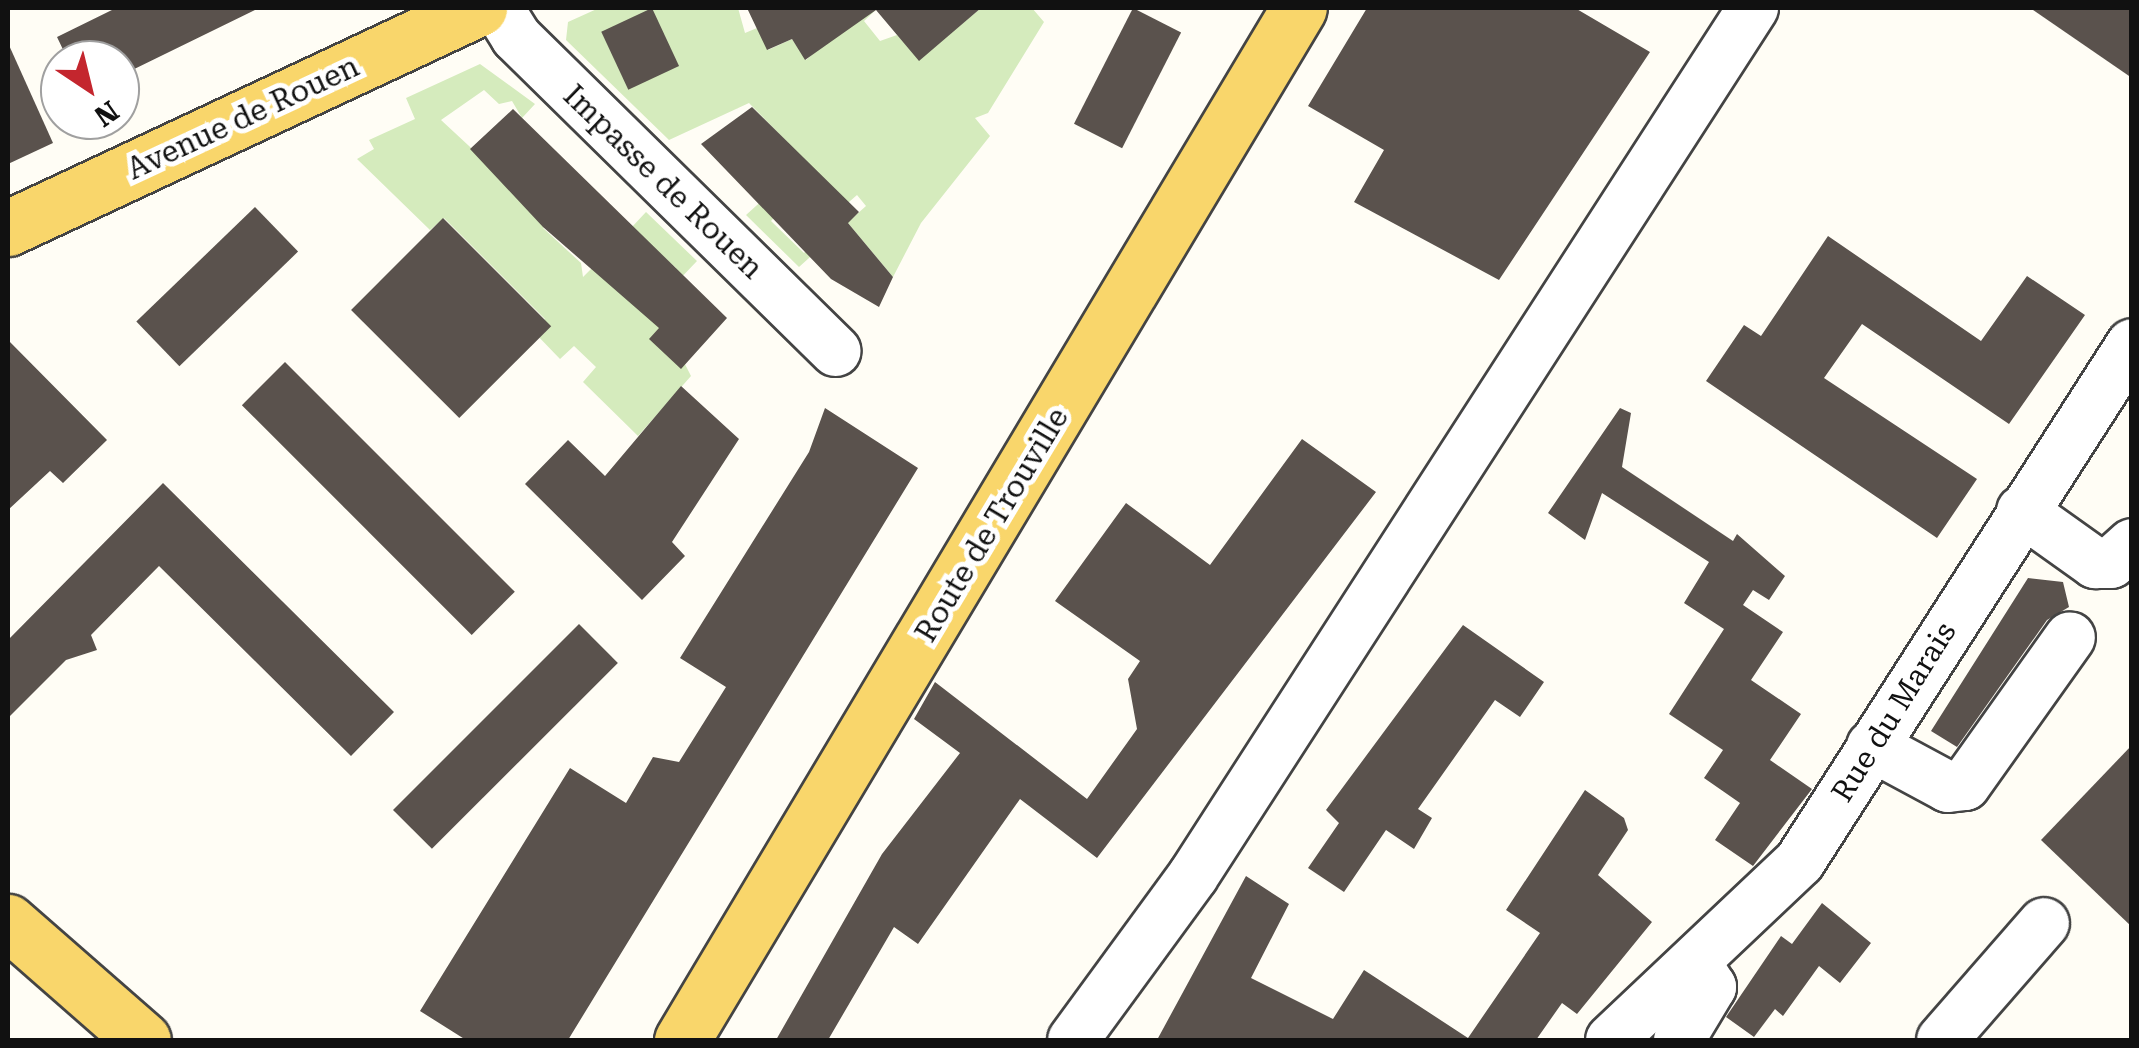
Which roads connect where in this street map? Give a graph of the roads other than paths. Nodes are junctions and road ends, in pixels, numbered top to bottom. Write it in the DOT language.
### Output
graph roads {
  1 [pos="479,8"];
  2 [pos="498,8"];
  3 [pos="1299,8"];
  4 [pos="1754,8"];
  5 [pos="8,228"];
  6 [pos="2132,344"];
  7 [pos="835,351"];
  8 [pos="2022,511"];
  9 [pos="2132,544"];
  10 [pos="2070,638"];
  11 [pos="1872,746"];
  12 [pos="8,922"];
  13 [pos="2044,923"];
  14 [pos="1698,967"];
  15 [pos="142,1040"];
  16 [pos="682,1040"];
  17 [pos="1072,1040"];
  18 [pos="1611,1040"];
  19 [pos="1680,1040"];
  20 [pos="1942,1040"];
  1 -- 5 [label="main road, Avenue de Rouen"];
  2 -- 7 [label="street, Impasse de Rouen"];
  3 -- 16 [label="main road, Route de Trouville"];
  4 -- 17 [label="street"];
  6 -- 8 [label="street, Rue du Marais"];
  8 -- 9 [label="street"];
  8 -- 11 [label="street, Rue du Marais"];
  10 -- 11 [label="street"];
  11 -- 14 [label="street, Rue du Marais"];
  12 -- 15 [label="main road"];
  13 -- 20 [label="street"];
  14 -- 18 [label="street, Rue du Marais"];
  14 -- 19 [label="street"];
}
